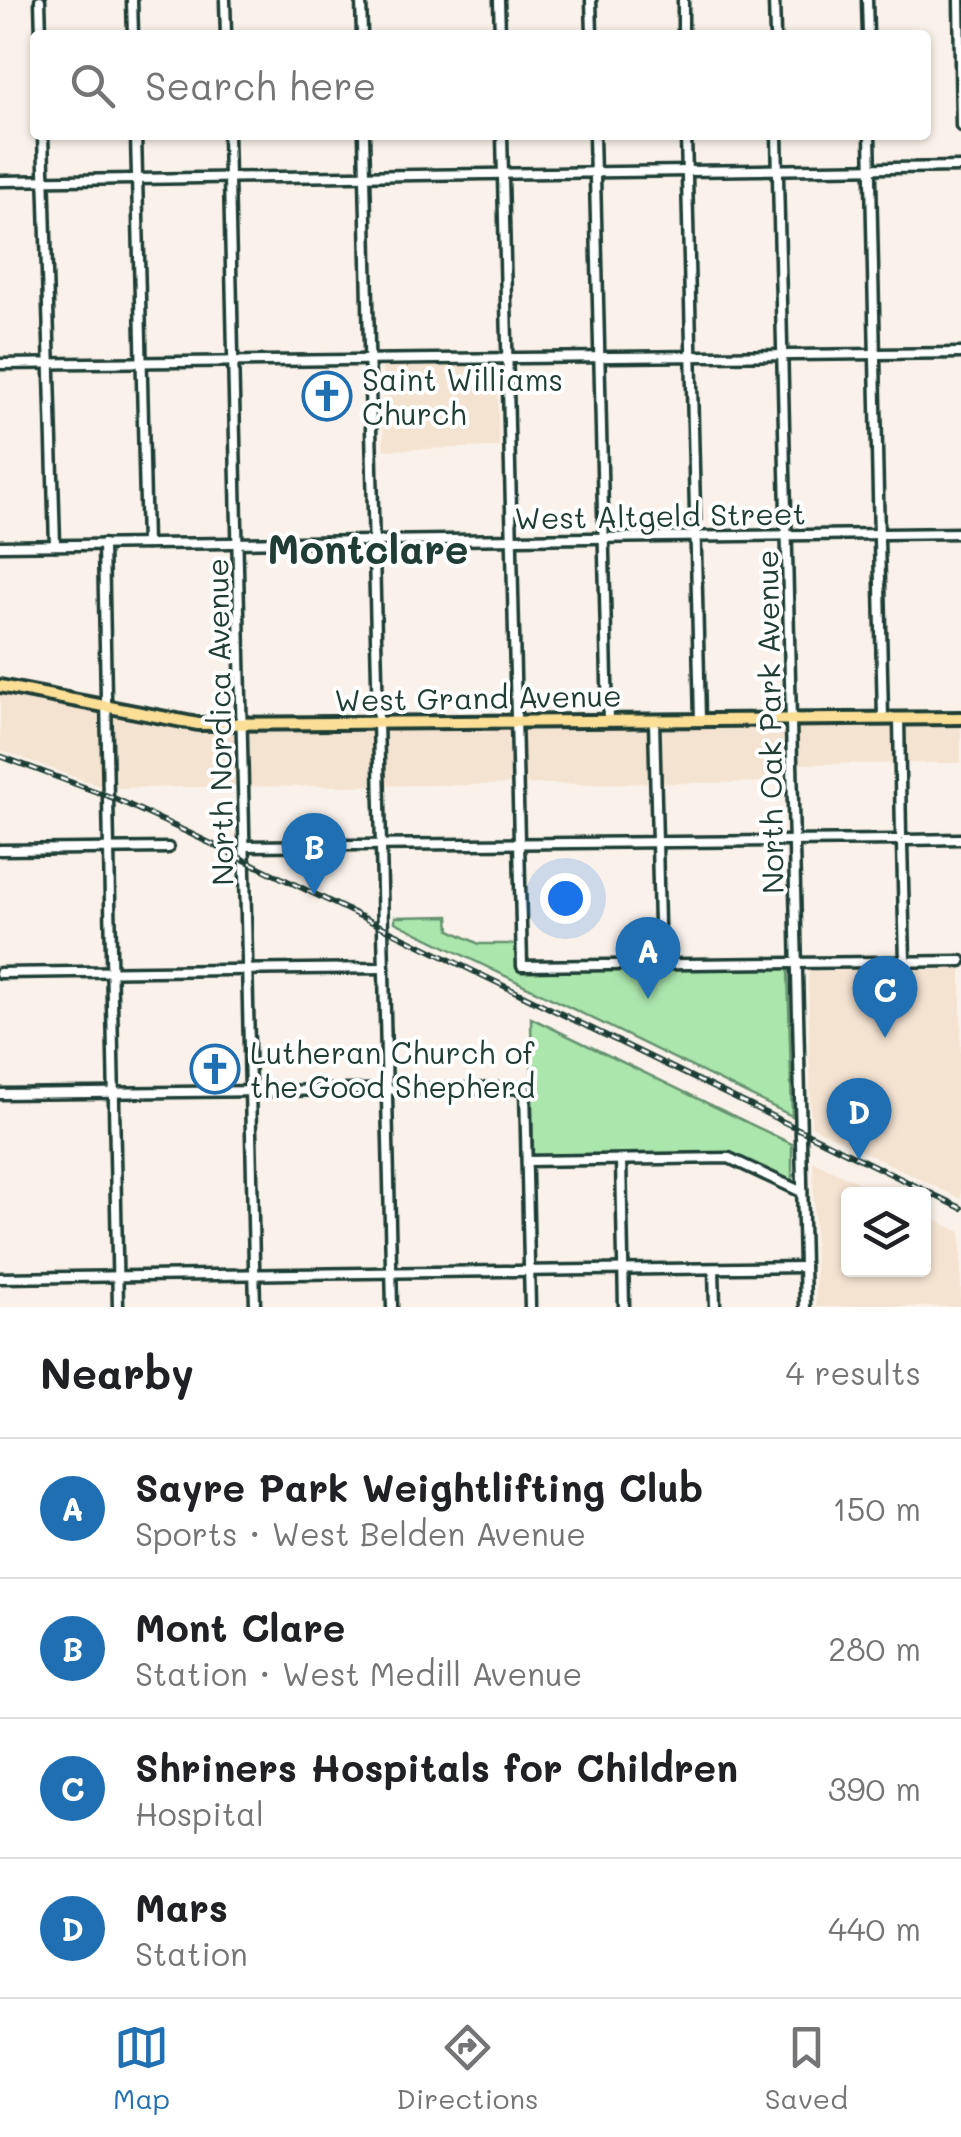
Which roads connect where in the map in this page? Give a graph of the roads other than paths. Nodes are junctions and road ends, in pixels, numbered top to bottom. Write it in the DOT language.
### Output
graph roads {
  1 [pos="40,0"];
  2 [pos="132,0"];
  3 [pos="225,0"];
  4 [pos="361,0"];
  5 [pos="499,0"];
  6 [pos="591,0"];
  7 [pos="683,0"];
  8 [pos="774,0"];
  9 [pos="867,0"];
  10 [pos="958,0"];
  11 [pos="41,30"];
  12 [pos="133,30"];
  13 [pos="226,30"];
  14 [pos="362,30"];
  15 [pos="500,30"];
  16 [pos="592,30"];
  17 [pos="684,30"];
  18 [pos="775,30"];
  19 [pos="868,30"];
  20 [pos="961,126"];
  21 [pos="44,140"];
  22 [pos="136,140"];
  23 [pos="228,140"];
  24 [pos="364,140"];
  25 [pos="502,140"];
  26 [pos="594,140"];
  27 [pos="686,140"];
  28 [pos="778,140"];
  29 [pos="870,140"];
  30 [pos="961,167"];
  31 [pos="871,168"];
  32 [pos="778,170"];
  33 [pos="687,171"];
  34 [pos="595,172"];
  35 [pos="503,174"];
  36 [pos="365,176"];
  37 [pos="230,178"];
  38 [pos="137,179"];
  39 [pos="45,180"];
  40 [pos="0,181"];
  41 [pos="961,353"];
  42 [pos="875,354"];
  43 [pos="782,355"];
  44 [pos="691,356"];
  45 [pos="599,357"];
  46 [pos="508,358"];
  47 [pos="370,360"];
  48 [pos="142,362"];
  49 [pos="234,362"];
  50 [pos="0,364"];
  51 [pos="50,364"];
  52 [pos="879,534"];
  53 [pos="961,534"];
  54 [pos="787,536"];
  55 [pos="695,537"];
  56 [pos="604,538"];
  57 [pos="512,539"];
  58 [pos="374,541"];
  59 [pos="238,543"];
  60 [pos="103,544"];
  61 [pos="146,544"];
  62 [pos="54,545"];
  63 [pos="0,546"];
  64 [pos="0,686"];
  65 [pos="106,708"];
  66 [pos="883,718"];
  67 [pos="900,718"];
  68 [pos="961,718"];
  69 [pos="791,719"];
  70 [pos="654,720"];
  71 [pos="700,720"];
  72 [pos="608,721"];
  73 [pos="516,722"];
  74 [pos="378,723"];
  75 [pos="242,724"];
  76 [pos="961,839"];
  77 [pos="901,840"];
  78 [pos="657,842"];
  79 [pos="794,842"];
  80 [pos="519,845"];
  81 [pos="244,846"];
  82 [pos="381,846"];
  83 [pos="168,848"];
  84 [pos="108,849"];
  85 [pos="0,850"];
  86 [pos="961,960"];
  87 [pos="905,961"];
  88 [pos="797,962"];
  89 [pos="660,964"];
  90 [pos="384,968"];
  91 [pos="247,970"];
  92 [pos="110,971"];
  93 [pos="0,973"];
  94 [pos="387,1090"];
  95 [pos="250,1091"];
  96 [pos="113,1093"];
  97 [pos="0,1094"];
  98 [pos="621,1160"];
  99 [pos="527,1162"];
  100 [pos="802,1192"];
  101 [pos="804,1267"];
  102 [pos="714,1269"];
  103 [pos="624,1270"];
  104 [pos="530,1271"];
  105 [pos="392,1273"];
  106 [pos="255,1275"];
  107 [pos="118,1277"];
  108 [pos="0,1278"];
  109 [pos="118,1307"];
  110 [pos="256,1307"];
  111 [pos="392,1307"];
  112 [pos="530,1307"];
  113 [pos="624,1307"];
  114 [pos="715,1307"];
  115 [pos="805,1307"];
  1 -- 11 [label="street"];
  2 -- 12 [label="street"];
  3 -- 13 [label="street"];
  4 -- 14 [label="street"];
  5 -- 15 [label="street"];
  6 -- 16 [label="street"];
  7 -- 17 [label="street"];
  8 -- 18 [label="street"];
  9 -- 19 [label="street"];
  10 -- 20 [label="street"];
  21 -- 39 [label="street"];
  22 -- 38 [label="street"];
  23 -- 37 [label="street, North Nordica Avenue"];
  24 -- 36 [label="street"];
  25 -- 35 [label="street"];
  26 -- 34 [label="street"];
  27 -- 33 [label="street"];
  28 -- 32 [label="street, North Oak Park Avenue"];
  29 -- 31 [label="street"];
  30 -- 31 [label="street"];
  31 -- 32 [label="street"];
  31 -- 42 [label="street"];
  32 -- 33 [label="street"];
  32 -- 43 [label="street, North Oak Park Avenue"];
  33 -- 34 [label="street"];
  33 -- 44 [label="street"];
  34 -- 35 [label="street"];
  34 -- 45 [label="street"];
  35 -- 36 [label="street"];
  35 -- 46 [label="street"];
  36 -- 37 [label="street"];
  36 -- 47 [label="street"];
  37 -- 38 [label="street"];
  37 -- 49 [label="street, North Nordica Avenue"];
  38 -- 39 [label="street"];
  38 -- 48 [label="street"];
  39 -- 40 [label="street"];
  39 -- 51 [label="street"];
  41 -- 42 [label="street"];
  42 -- 43 [label="street"];
  42 -- 52 [label="street"];
  43 -- 44 [label="street"];
  43 -- 54 [label="street, North Oak Park Avenue"];
  44 -- 45 [label="street"];
  44 -- 55 [label="street"];
  45 -- 46 [label="street"];
  45 -- 56 [label="street"];
  46 -- 47 [label="street"];
  46 -- 57 [label="street"];
  47 -- 49 [label="street"];
  47 -- 58 [label="street"];
  48 -- 49 [label="street"];
  48 -- 51 [label="street"];
  48 -- 61 [label="street"];
  49 -- 59 [label="street, North Nordica Avenue"];
  50 -- 51 [label="street"];
  51 -- 62 [label="street"];
  52 -- 53 [label="street, West Altgeld Street"];
  52 -- 54 [label="street, West Altgeld Street"];
  52 -- 66 [label="street"];
  54 -- 55 [label="street, West Altgeld Street"];
  54 -- 69 [label="street, North Oak Park Avenue"];
  55 -- 56 [label="street, West Altgeld Street"];
  55 -- 71 [label="street"];
  56 -- 57 [label="street, West Altgeld Street"];
  56 -- 72 [label="street"];
  57 -- 58 [label="street, West Altgeld Street"];
  57 -- 73 [label="street"];
  58 -- 59 [label="street, West Altgeld Street"];
  58 -- 74 [label="street"];
  59 -- 61 [label="street, West Altgeld Street"];
  59 -- 75 [label="street, North Nordica Avenue"];
  60 -- 61 [label="street, West Altgeld Street"];
  60 -- 62 [label="street, West Altgeld Street"];
  60 -- 65 [label="street"];
  62 -- 63 [label="street, West Altgeld Street"];
  64 -- 65 [label="main road, West Grand Avenue"];
  65 -- 75 [label="main road, West Grand Avenue"];
  65 -- 84 [label="street"];
  66 -- 67 [label="main road, West Grand Avenue"];
  66 -- 69 [label="main road, West Grand Avenue"];
  67 -- 68 [label="main road, West Grand Avenue"];
  67 -- 77 [label="street"];
  69 -- 71 [label="main road, West Grand Avenue"];
  69 -- 79 [label="street, North Oak Park Avenue"];
  70 -- 71 [label="main road, West Grand Avenue"];
  70 -- 72 [label="main road, West Grand Avenue"];
  70 -- 78 [label="street"];
  72 -- 73 [label="main road, West Grand Avenue"];
  73 -- 74 [label="main road, West Grand Avenue"];
  73 -- 80 [label="street"];
  74 -- 75 [label="main road, West Grand Avenue"];
  74 -- 82 [label="street"];
  75 -- 81 [label="street, North Nordica Avenue"];
  76 -- 77 [label="street"];
  77 -- 79 [label="street"];
  77 -- 87 [label="street"];
  78 -- 79 [label="street"];
  78 -- 80 [label="street"];
  78 -- 89 [label="street"];
  79 -- 88 [label="street, North Oak Park Avenue"];
  80 -- 82 [label="street"];
  80 -- 89 [label="street"];
  81 -- 82 [label="street"];
  81 -- 91 [label="street, North Nordica Avenue"];
  82 -- 90 [label="street"];
  83 -- 84 [label="street"];
  84 -- 85 [label="street"];
  84 -- 92 [label="street"];
  86 -- 87 [label="street"];
  87 -- 88 [label="street"];
  88 -- 89 [label="street"];
  88 -- 100 [label="street, North Oak Park Avenue"];
  90 -- 91 [label="street"];
  90 -- 94 [label="street"];
  91 -- 92 [label="street"];
  91 -- 95 [label="street, North Nordica Avenue"];
  92 -- 93 [label="street"];
  92 -- 96 [label="street"];
  94 -- 95 [label="street"];
  94 -- 99 [label="street"];
  94 -- 105 [label="street"];
  95 -- 96 [label="street"];
  95 -- 106 [label="street, North Nordica Avenue"];
  96 -- 97 [label="street"];
  96 -- 107 [label="street"];
  98 -- 99 [label="street"];
  98 -- 100 [label="street"];
  98 -- 103 [label="street"];
  99 -- 104 [label="street"];
  100 -- 101 [label="street, North Oak Park Avenue"];
  101 -- 102 [label="street"];
  101 -- 115 [label="street, North Oak Park Avenue"];
  102 -- 103 [label="street"];
  102 -- 114 [label="street"];
  103 -- 104 [label="street"];
  103 -- 113 [label="street"];
  104 -- 105 [label="street"];
  104 -- 112 [label="street"];
  105 -- 106 [label="street"];
  105 -- 111 [label="street"];
  106 -- 107 [label="street"];
  106 -- 110 [label="street, North Nordica Avenue"];
  107 -- 108 [label="street"];
  107 -- 109 [label="street"];
}
